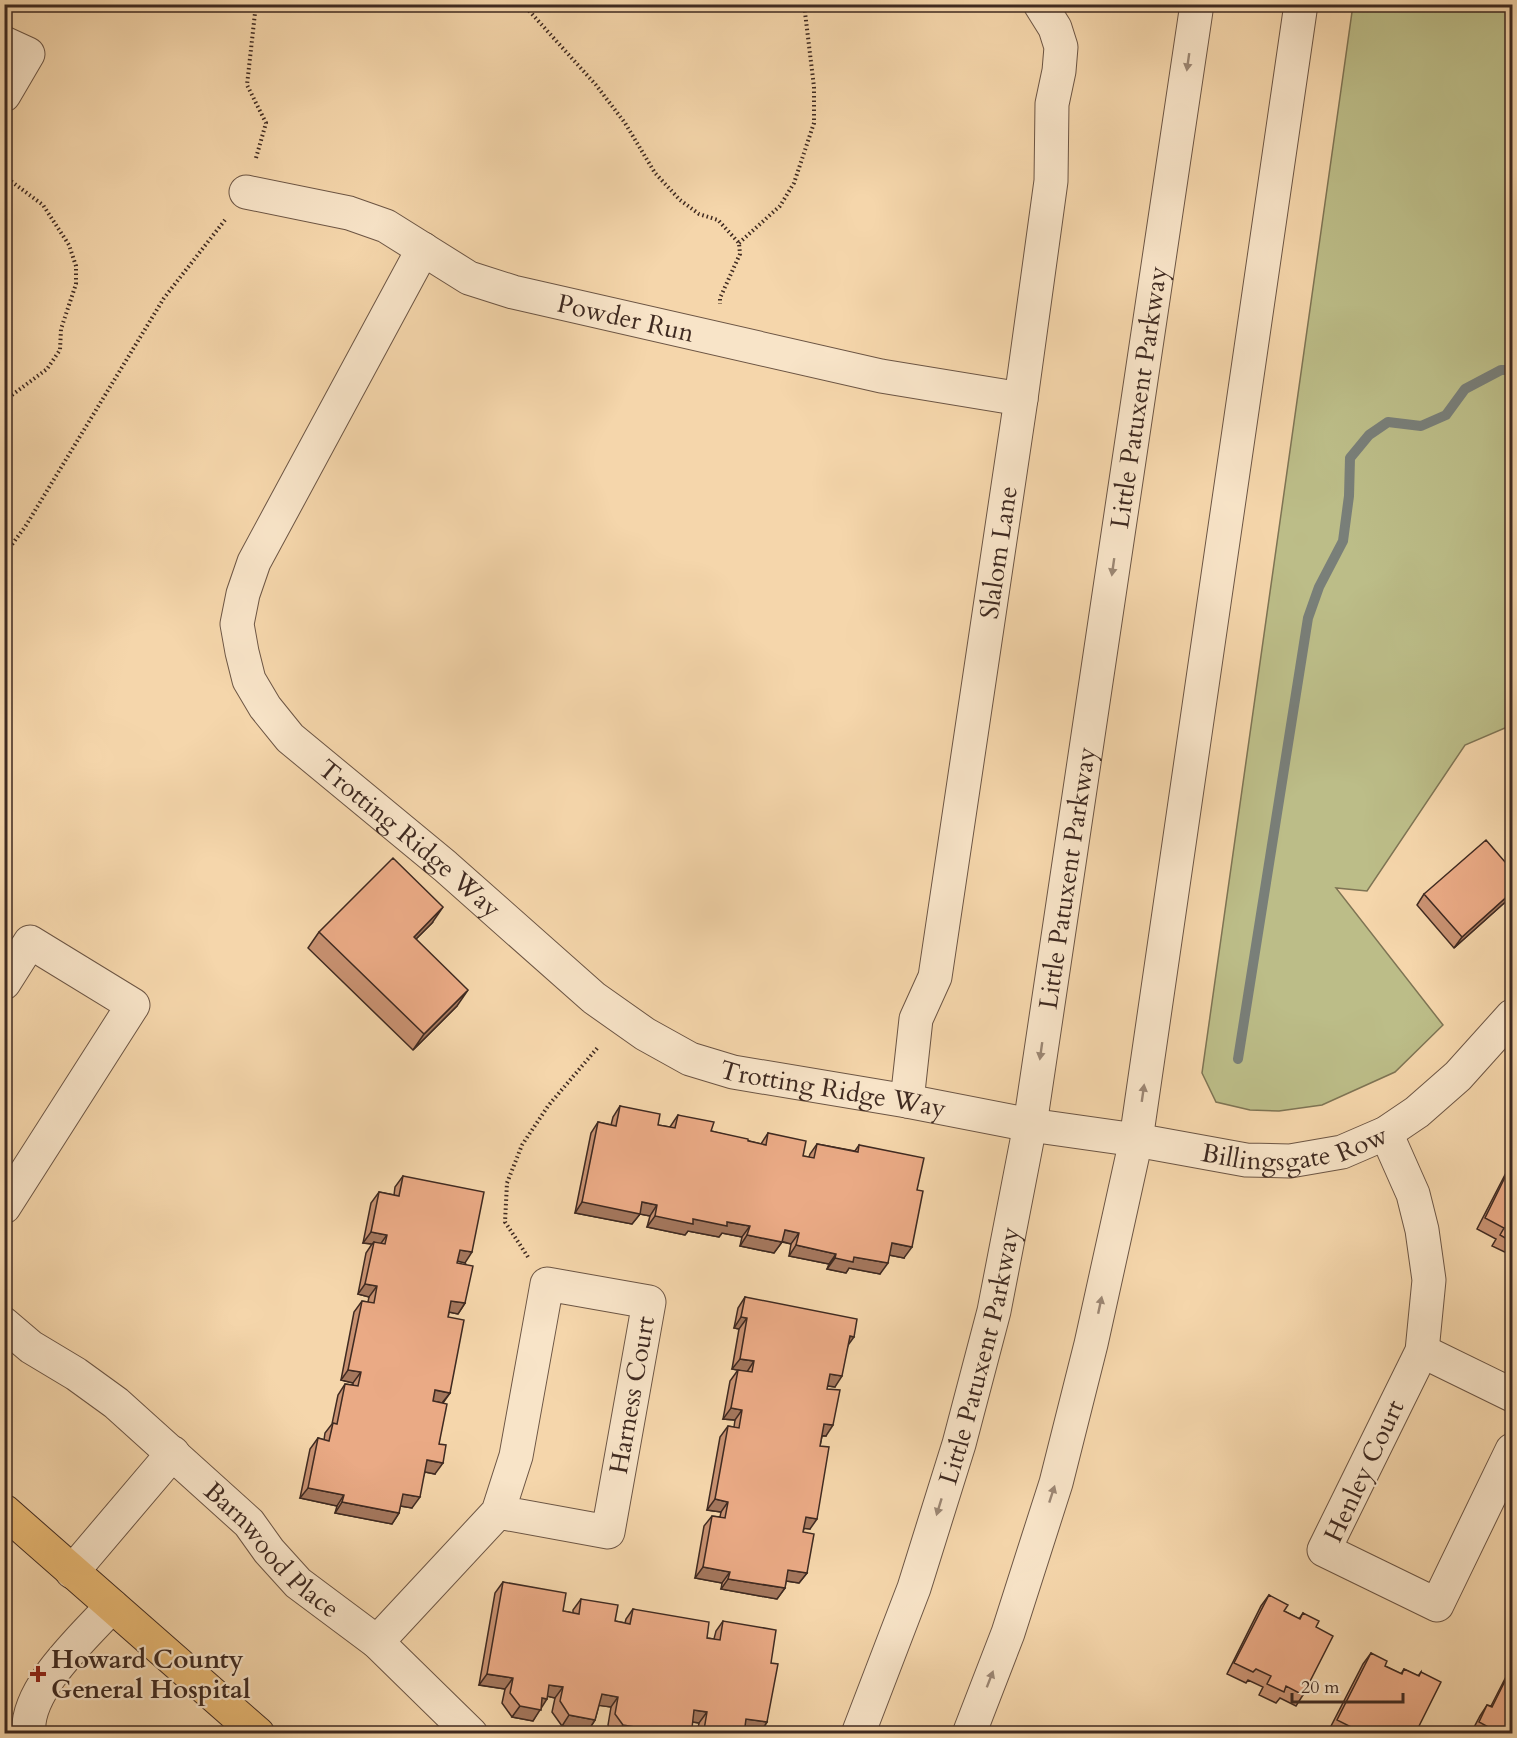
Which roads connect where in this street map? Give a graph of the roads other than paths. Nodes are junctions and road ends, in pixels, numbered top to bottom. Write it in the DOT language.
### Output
graph roads {
  1 [pos="1040,4"];
  2 [pos="1197,4"];
  3 [pos="1301,4"];
  4 [pos="4,43"];
  5 [pos="4,95"];
  6 [pos="246,192"];
  7 [pos="423,249"];
  8 [pos="1021,399"];
  9 [pos="4,983"];
  10 [pos="1512,1016"];
  11 [pos="907,1101"];
  12 [pos="1030,1125"];
  13 [pos="1386,1133"];
  14 [pos="1136,1140"];
  15 [pos="4,1207"];
  16 [pos="4,1324"];
  17 [pos="1422,1351"];
  18 [pos="1512,1395"];
  19 [pos="1512,1450"];
  20 [pos="173,1453"];
  21 [pos="4,1511"];
  22 [pos="498,1512"];
  23 [pos="72,1572"];
  24 [pos="112,1606"];
  25 [pos="377,1642"];
  26 [pos="251,1730"];
  27 [pos="29,1734"];
  28 [pos="471,1734"];
  29 [pos="858,1734"];
  30 [pos="969,1734"];
  1 -- 8 [label="street, Slalom Lane"];
  2 -- 12 [label="street, Little Patuxent Parkway, one-way"];
  14 -- 3 [label="street, one-way"];
  4 -- 5 [label="street"];
  6 -- 7 [label="street, Powder Run"];
  7 -- 8 [label="street, Powder Run"];
  7 -- 11 [label="street, Trotting Ridge Way"];
  8 -- 11 [label="street, Slalom Lane"];
  9 -- 15 [label="street"];
  10 -- 13 [label="street, Billingsgate Row"];
  11 -- 12 [label="street, Trotting Ridge Way"];
  12 -- 14 [label="street, Billingsgate Row"];
  12 -- 29 [label="street, Little Patuxent Parkway, one-way"];
  13 -- 14 [label="street, Billingsgate Row"];
  13 -- 17 [label="street, Henley Court"];
  30 -- 14 [label="street, one-way"];
  16 -- 20 [label="street, Barnwood Place"];
  17 -- 18 [label="street"];
  17 -- 19 [label="street, Henley Court"];
  20 -- 23 [label="street"];
  20 -- 25 [label="street, Barnwood Place"];
  21 -- 23 [label="main road"];
  22 -- 22 [label="street, Harness Court"];
  22 -- 25 [label="street"];
  23 -- 24 [label="main road"];
  24 -- 26 [label="main road"];
  24 -- 27 [label="street"];
  25 -- 28 [label="street, Barnwood Place"];
}
